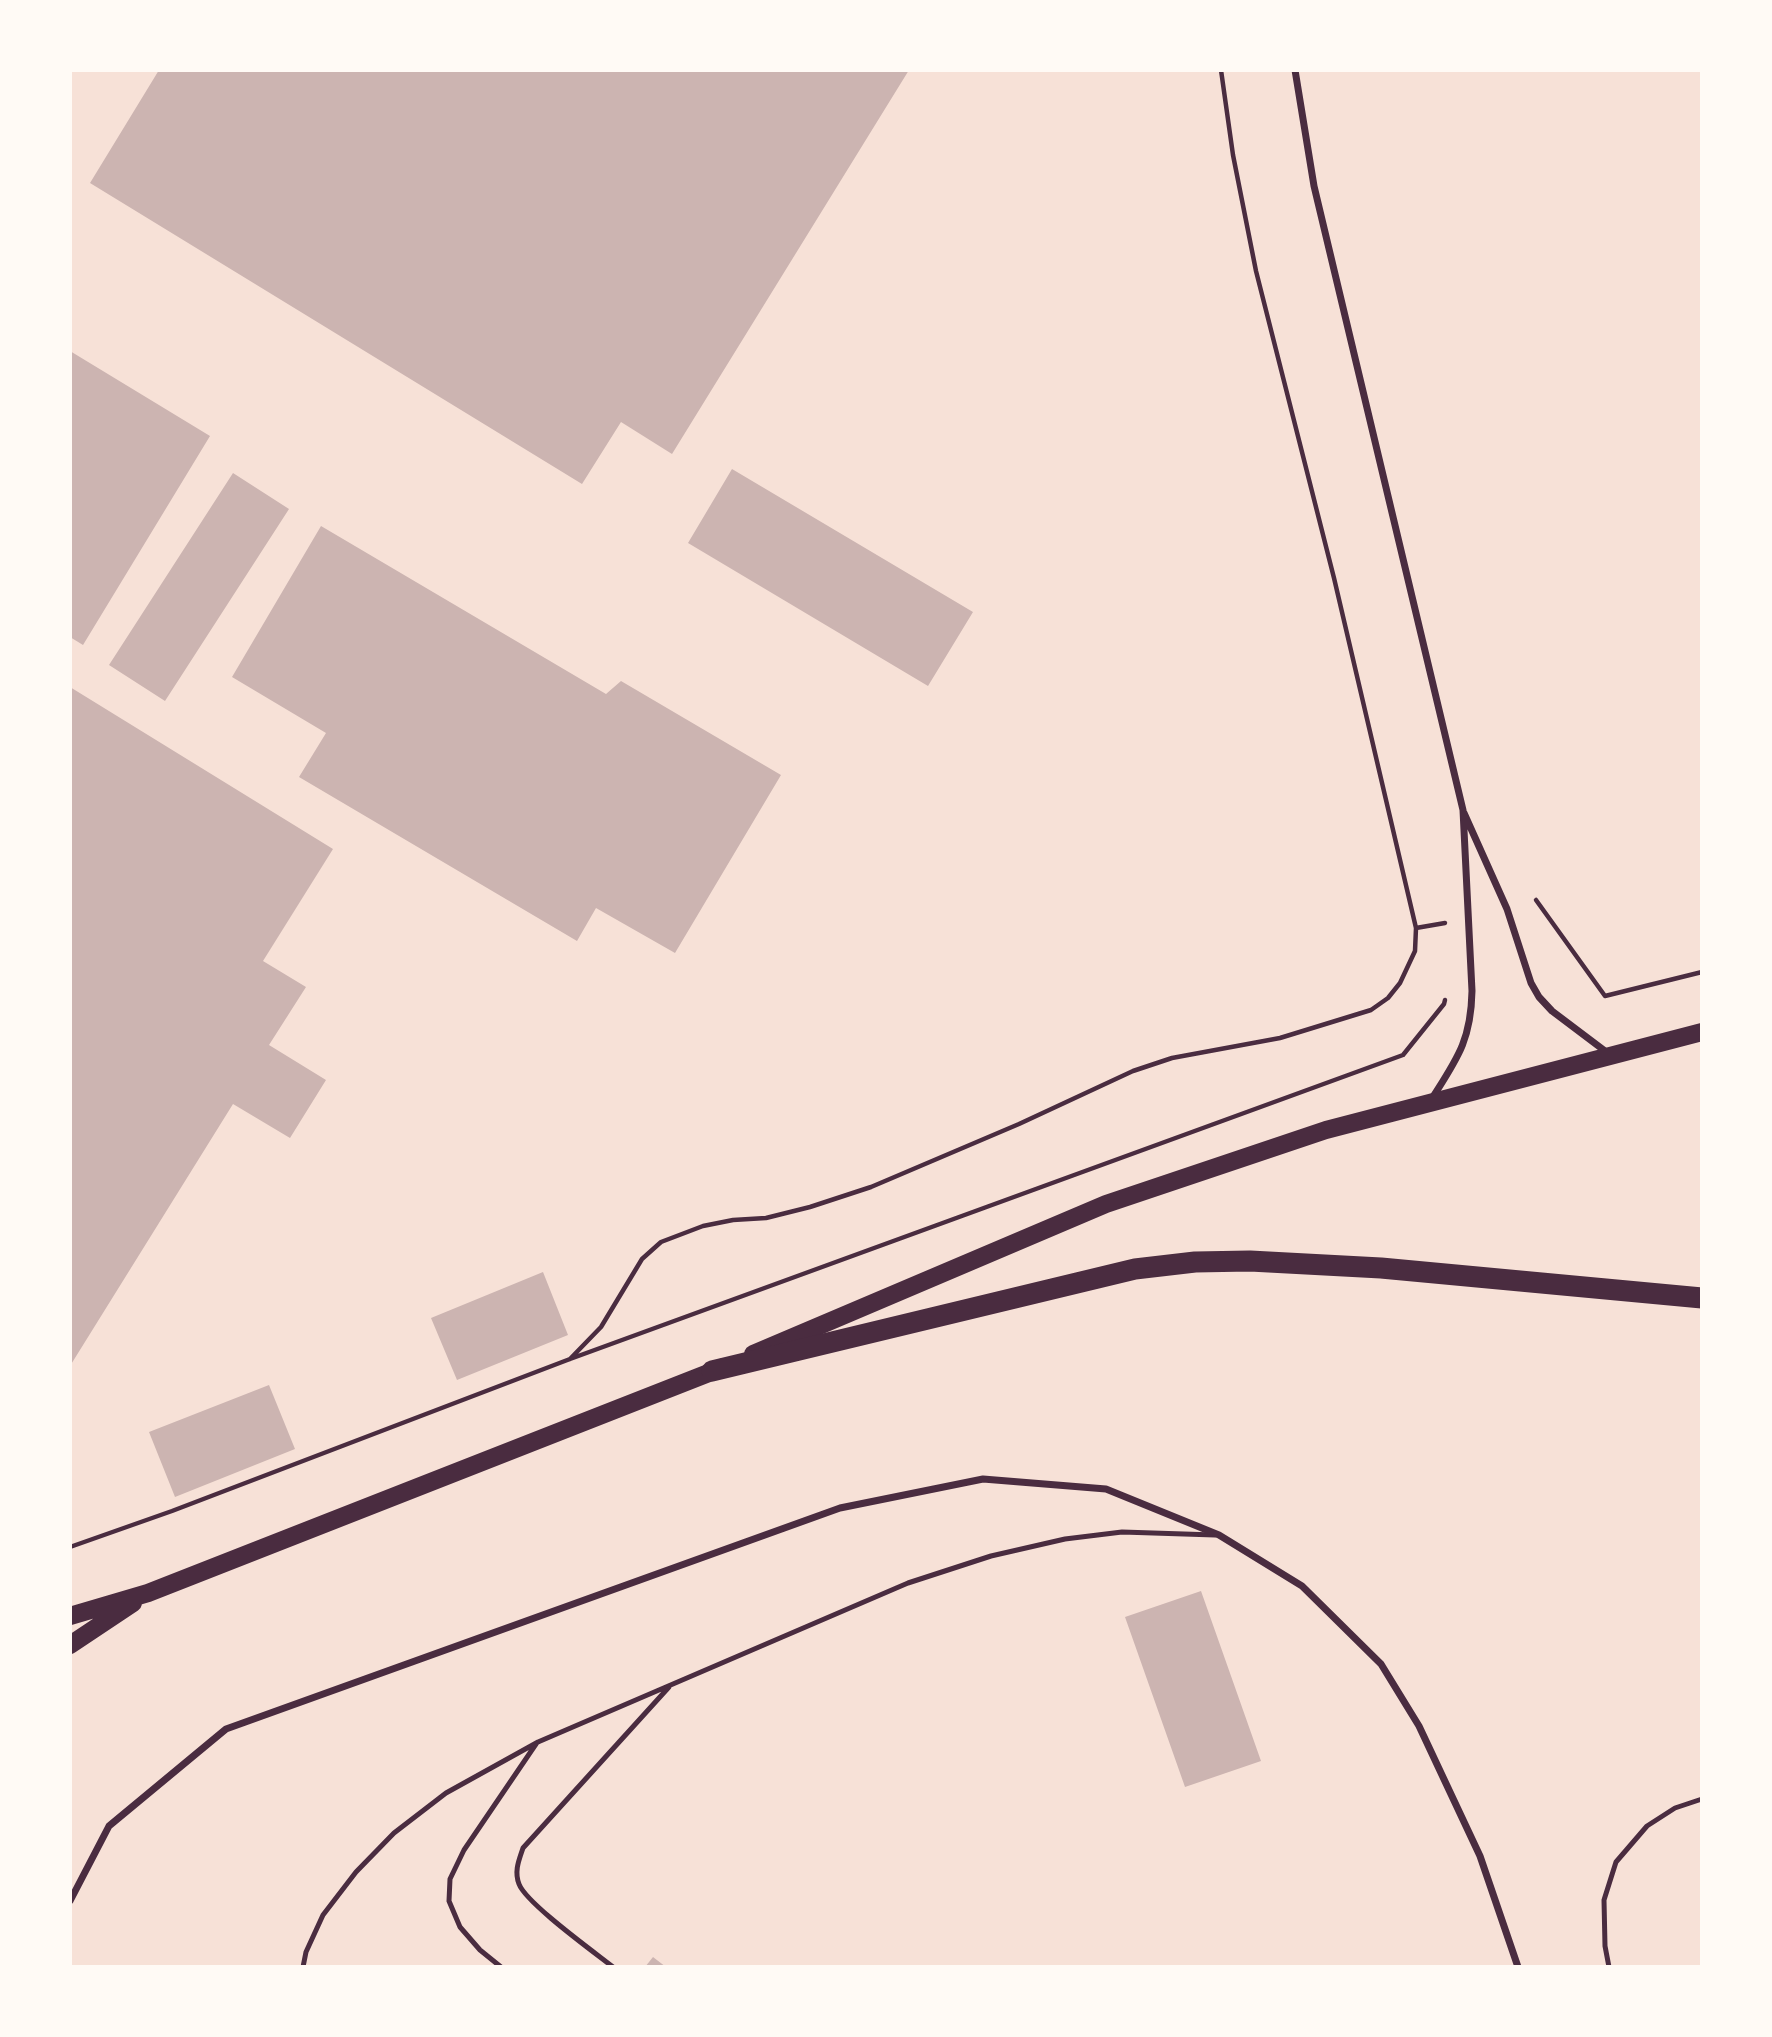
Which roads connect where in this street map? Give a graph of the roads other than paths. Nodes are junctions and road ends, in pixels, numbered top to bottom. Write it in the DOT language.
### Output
graph roads {
  1 [pos="1295,70"];
  2 [pos="1462,810"];
  3 [pos="1702,1032"];
  4 [pos="1610,1055"];
  5 [pos="1429,1103"];
  6 [pos="1702,1298"];
  7 [pos="712,1371"];
  8 [pos="1219,1535"];
  9 [pos="148,1593"];
  10 [pos="70,1616"];
  11 [pos="70,1645"];
  12 [pos="672,1685"];
  13 [pos="538,1742"];
  14 [pos="1702,1798"];
  15 [pos="70,1901"];
  16 [pos="303,1967"];
  17 [pos="501,1967"];
  18 [pos="613,1967"];
  19 [pos="1518,1967"];
  20 [pos="1609,1967"];
  1 -- 2 [label="street"];
  2 -- 4 [label="street"];
  2 -- 5 [label="street"];
  3 -- 4 [label="main road"];
  4 -- 5 [label="main road"];
  5 -- 7 [label="main road"];
  6 -- 7 [label="highway"];
  7 -- 9 [label="main road"];
  8 -- 12 [label="lane"];
  8 -- 15 [label="street"];
  8 -- 19 [label="street"];
  9 -- 10 [label="main road"];
  9 -- 11 [label="main road"];
  12 -- 13 [label="lane"];
  12 -- 18 [label="lane"];
  13 -- 16 [label="lane"];
  13 -- 17 [label="lane"];
  14 -- 20 [label="lane"];
}
